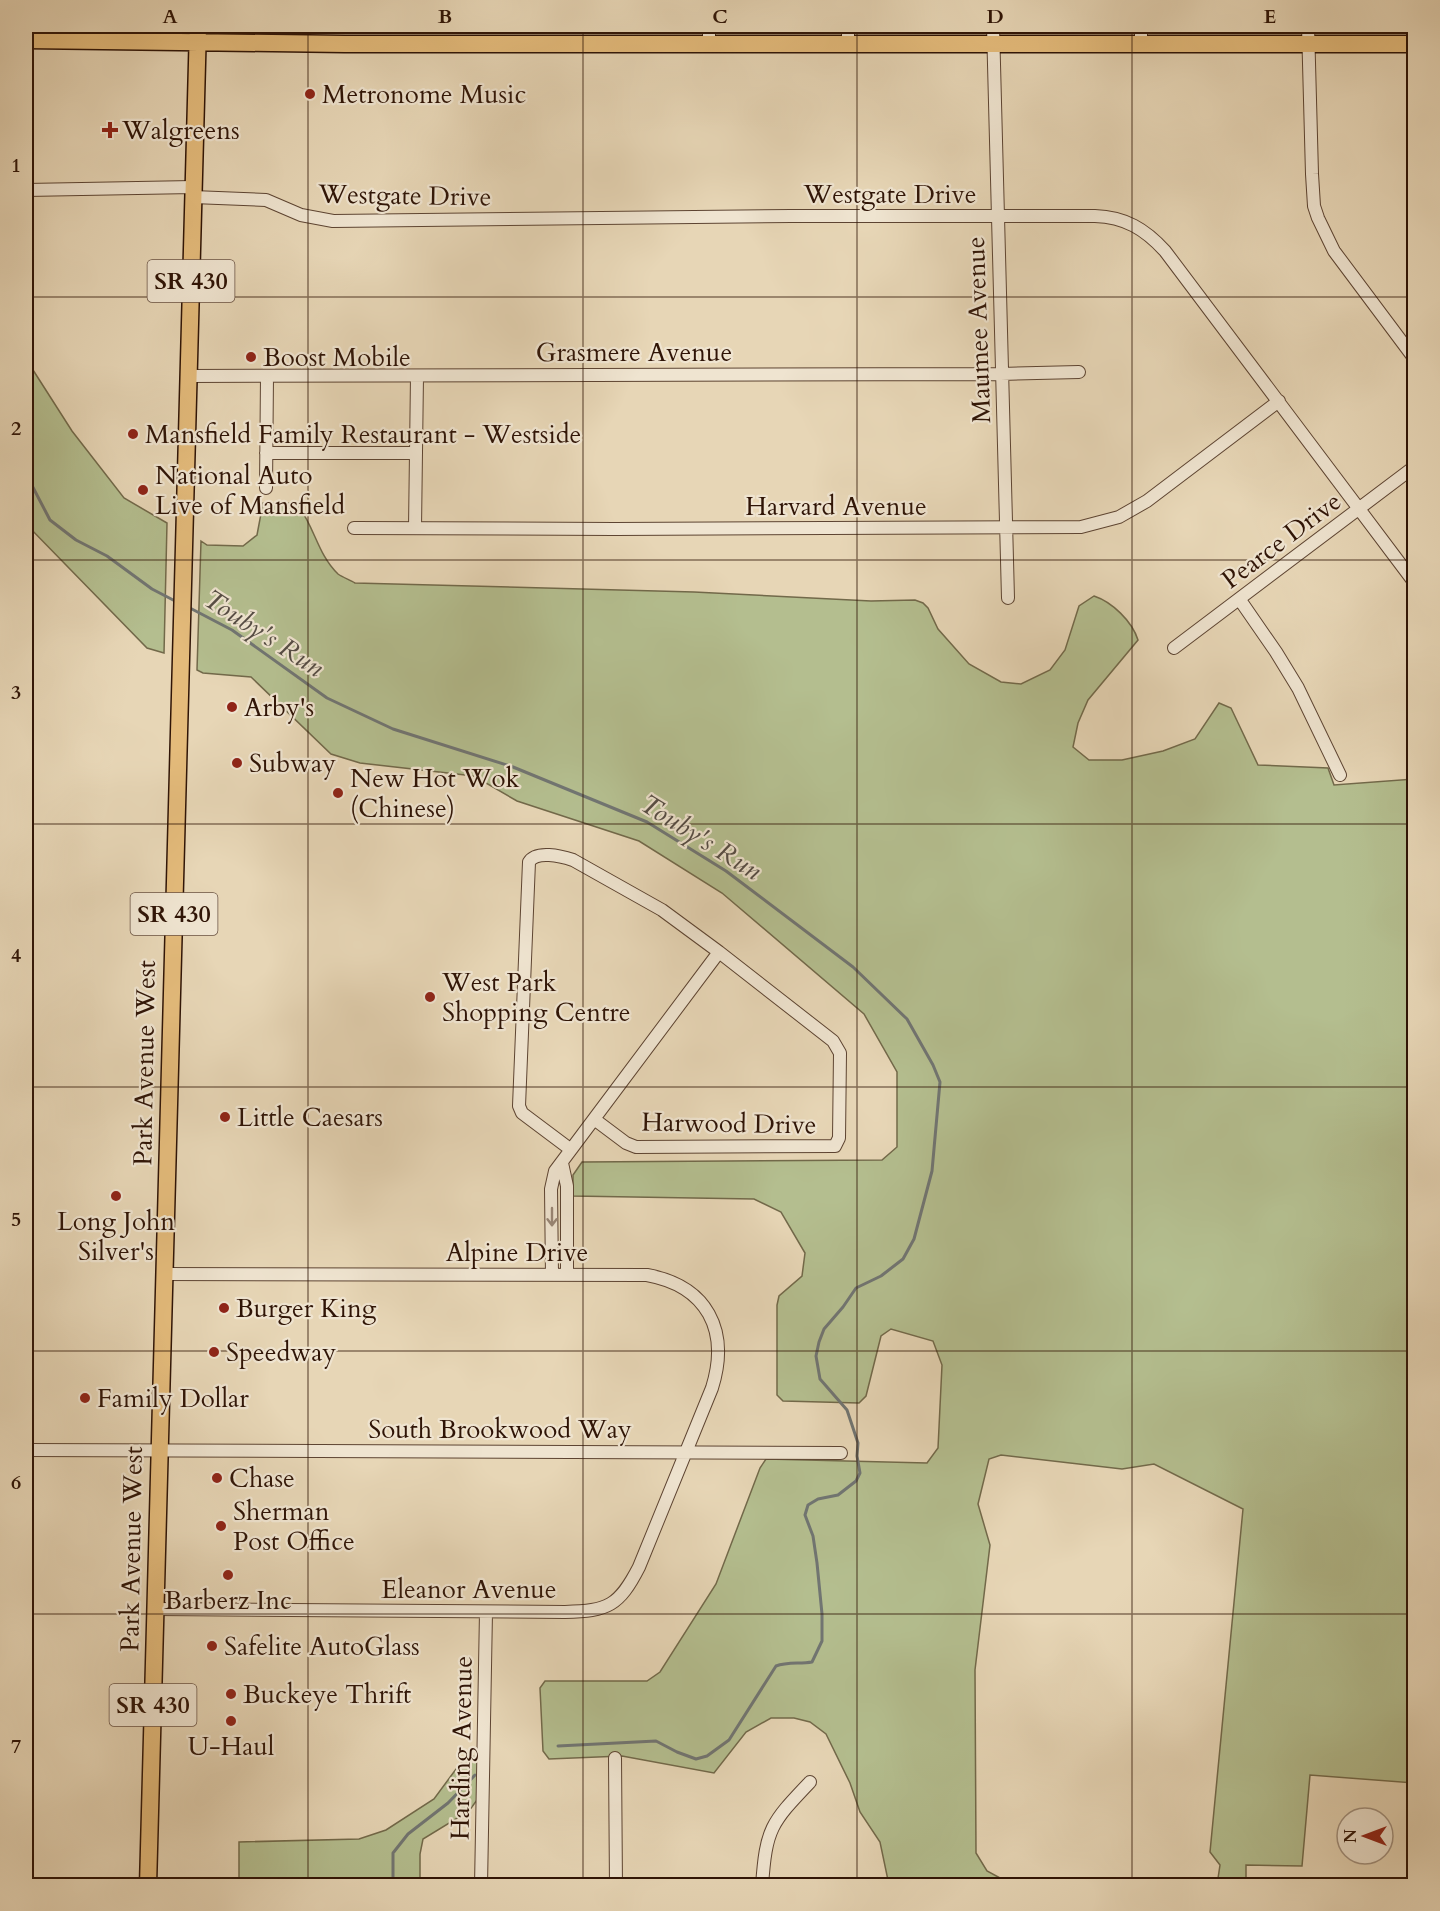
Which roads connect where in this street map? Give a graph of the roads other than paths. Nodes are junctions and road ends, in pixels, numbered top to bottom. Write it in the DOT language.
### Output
graph roads {
  1 [pos="709,26"];
  2 [pos="848,26"];
  3 [pos="993,26"];
  4 [pos="1141,26"];
  5 [pos="1308,26"];
  6 [pos="197,34"];
  7 [pos="26,40"];
  8 [pos="709,43"];
  9 [pos="848,43"];
  10 [pos="993,44"];
  11 [pos="1141,44"];
  12 [pos="1309,44"];
  13 [pos="1414,44"];
  14 [pos="26,190"];
  15 [pos="193,192"];
  16 [pos="997,217"];
  17 [pos="1414,358"];
  18 [pos="1079,372"];
  19 [pos="1001,374"];
  20 [pos="188,376"];
  21 [pos="267,376"];
  22 [pos="417,376"];
  23 [pos="1279,401"];
  24 [pos="266,453"];
  25 [pos="416,453"];
  26 [pos="1414,467"];
  27 [pos="266,488"];
  28 [pos="1360,509"];
  29 [pos="354,528"];
  30 [pos="416,528"];
  31 [pos="1006,528"];
  32 [pos="1414,582"];
  33 [pos="1008,598"];
  34 [pos="1239,600"];
  35 [pos="1174,648"];
  36 [pos="1340,775"];
  37 [pos="719,952"];
  38 [pos="594,1119"];
  39 [pos="570,1149"];
  40 [pos="562,1163"];
  41 [pos="164,1274"];
  42 [pos="552,1275"];
  43 [pos="567,1275"];
  44 [pos="26,1450"];
  45 [pos="159,1450"];
  46 [pos="685,1453"];
  47 [pos="841,1453"];
  48 [pos="155,1609"];
  49 [pos="486,1612"];
  50 [pos="615,1758"];
  51 [pos="810,1782"];
  52 [pos="148,1886"];
  53 [pos="481,1886"];
  54 [pos="616,1886"];
  55 [pos="762,1886"];
  1 -- 8 [label="street"];
  2 -- 9 [label="street"];
  3 -- 10 [label="street, Maumee Avenue"];
  4 -- 11 [label="street"];
  5 -- 12 [label="street"];
  6 -- 7 [label="main road"];
  6 -- 8 [label="main road"];
  6 -- 15 [label="main road, Park Avenue West / SR 430"];
  8 -- 9 [label="main road"];
  9 -- 10 [label="main road"];
  10 -- 11 [label="main road"];
  10 -- 16 [label="street, Maumee Avenue"];
  11 -- 12 [label="main road"];
  12 -- 13 [label="main road"];
  12 -- 17 [label="street"];
  14 -- 15 [label="street, Westgate Drive"];
  15 -- 16 [label="street, Westgate Drive"];
  15 -- 20 [label="main road, Park Avenue West / SR 430"];
  16 -- 19 [label="street, Maumee Avenue"];
  16 -- 23 [label="street, Westgate Drive"];
  18 -- 19 [label="street, Grasmere Avenue"];
  19 -- 22 [label="street, Grasmere Avenue"];
  19 -- 31 [label="street, Maumee Avenue"];
  20 -- 21 [label="street, Grasmere Avenue"];
  20 -- 41 [label="main road, Park Avenue West / SR 430"];
  21 -- 22 [label="street, Grasmere Avenue"];
  21 -- 24 [label="street"];
  22 -- 25 [label="street"];
  23 -- 28 [label="street, Westgate Drive"];
  23 -- 31 [label="street, Harvard Avenue"];
  24 -- 25 [label="street"];
  24 -- 27 [label="street"];
  25 -- 30 [label="street"];
  26 -- 28 [label="street, Pearce Drive"];
  28 -- 32 [label="street, Westgate Drive"];
  28 -- 34 [label="street, Pearce Drive"];
  29 -- 30 [label="street, Harvard Avenue"];
  30 -- 31 [label="street, Harvard Avenue"];
  31 -- 33 [label="street, Maumee Avenue"];
  34 -- 35 [label="street, Pearce Drive"];
  34 -- 36 [label="street"];
  37 -- 38 [label="street, Harwood Drive"];
  37 -- 38 [label="street, Harwood Drive"];
  37 -- 39 [label="street, Harwood Drive"];
  38 -- 39 [label="street, Harwood Drive"];
  39 -- 40 [label="street, Harwood Drive"];
  40 -- 42 [label="street, Harwood Drive, one-way"];
  40 -- 43 [label="street"];
  41 -- 42 [label="street, Alpine Drive"];
  41 -- 45 [label="main road, Park Avenue West / SR 430"];
  42 -- 43 [label="street, Alpine Drive"];
  43 -- 46 [label="street, Alpine Drive"];
  44 -- 45 [label="street, South Brookwood Way"];
  45 -- 46 [label="street, South Brookwood Way"];
  45 -- 48 [label="main road, Park Avenue West / SR 430"];
  46 -- 47 [label="street, South Brookwood Way"];
  46 -- 49 [label="street, Eleanor Avenue"];
  48 -- 49 [label="street, Eleanor Avenue"];
  48 -- 52 [label="main road, Park Avenue West / SR 430"];
  49 -- 53 [label="street, Harding Avenue"];
  50 -- 54 [label="street"];
  51 -- 55 [label="street"];
}
